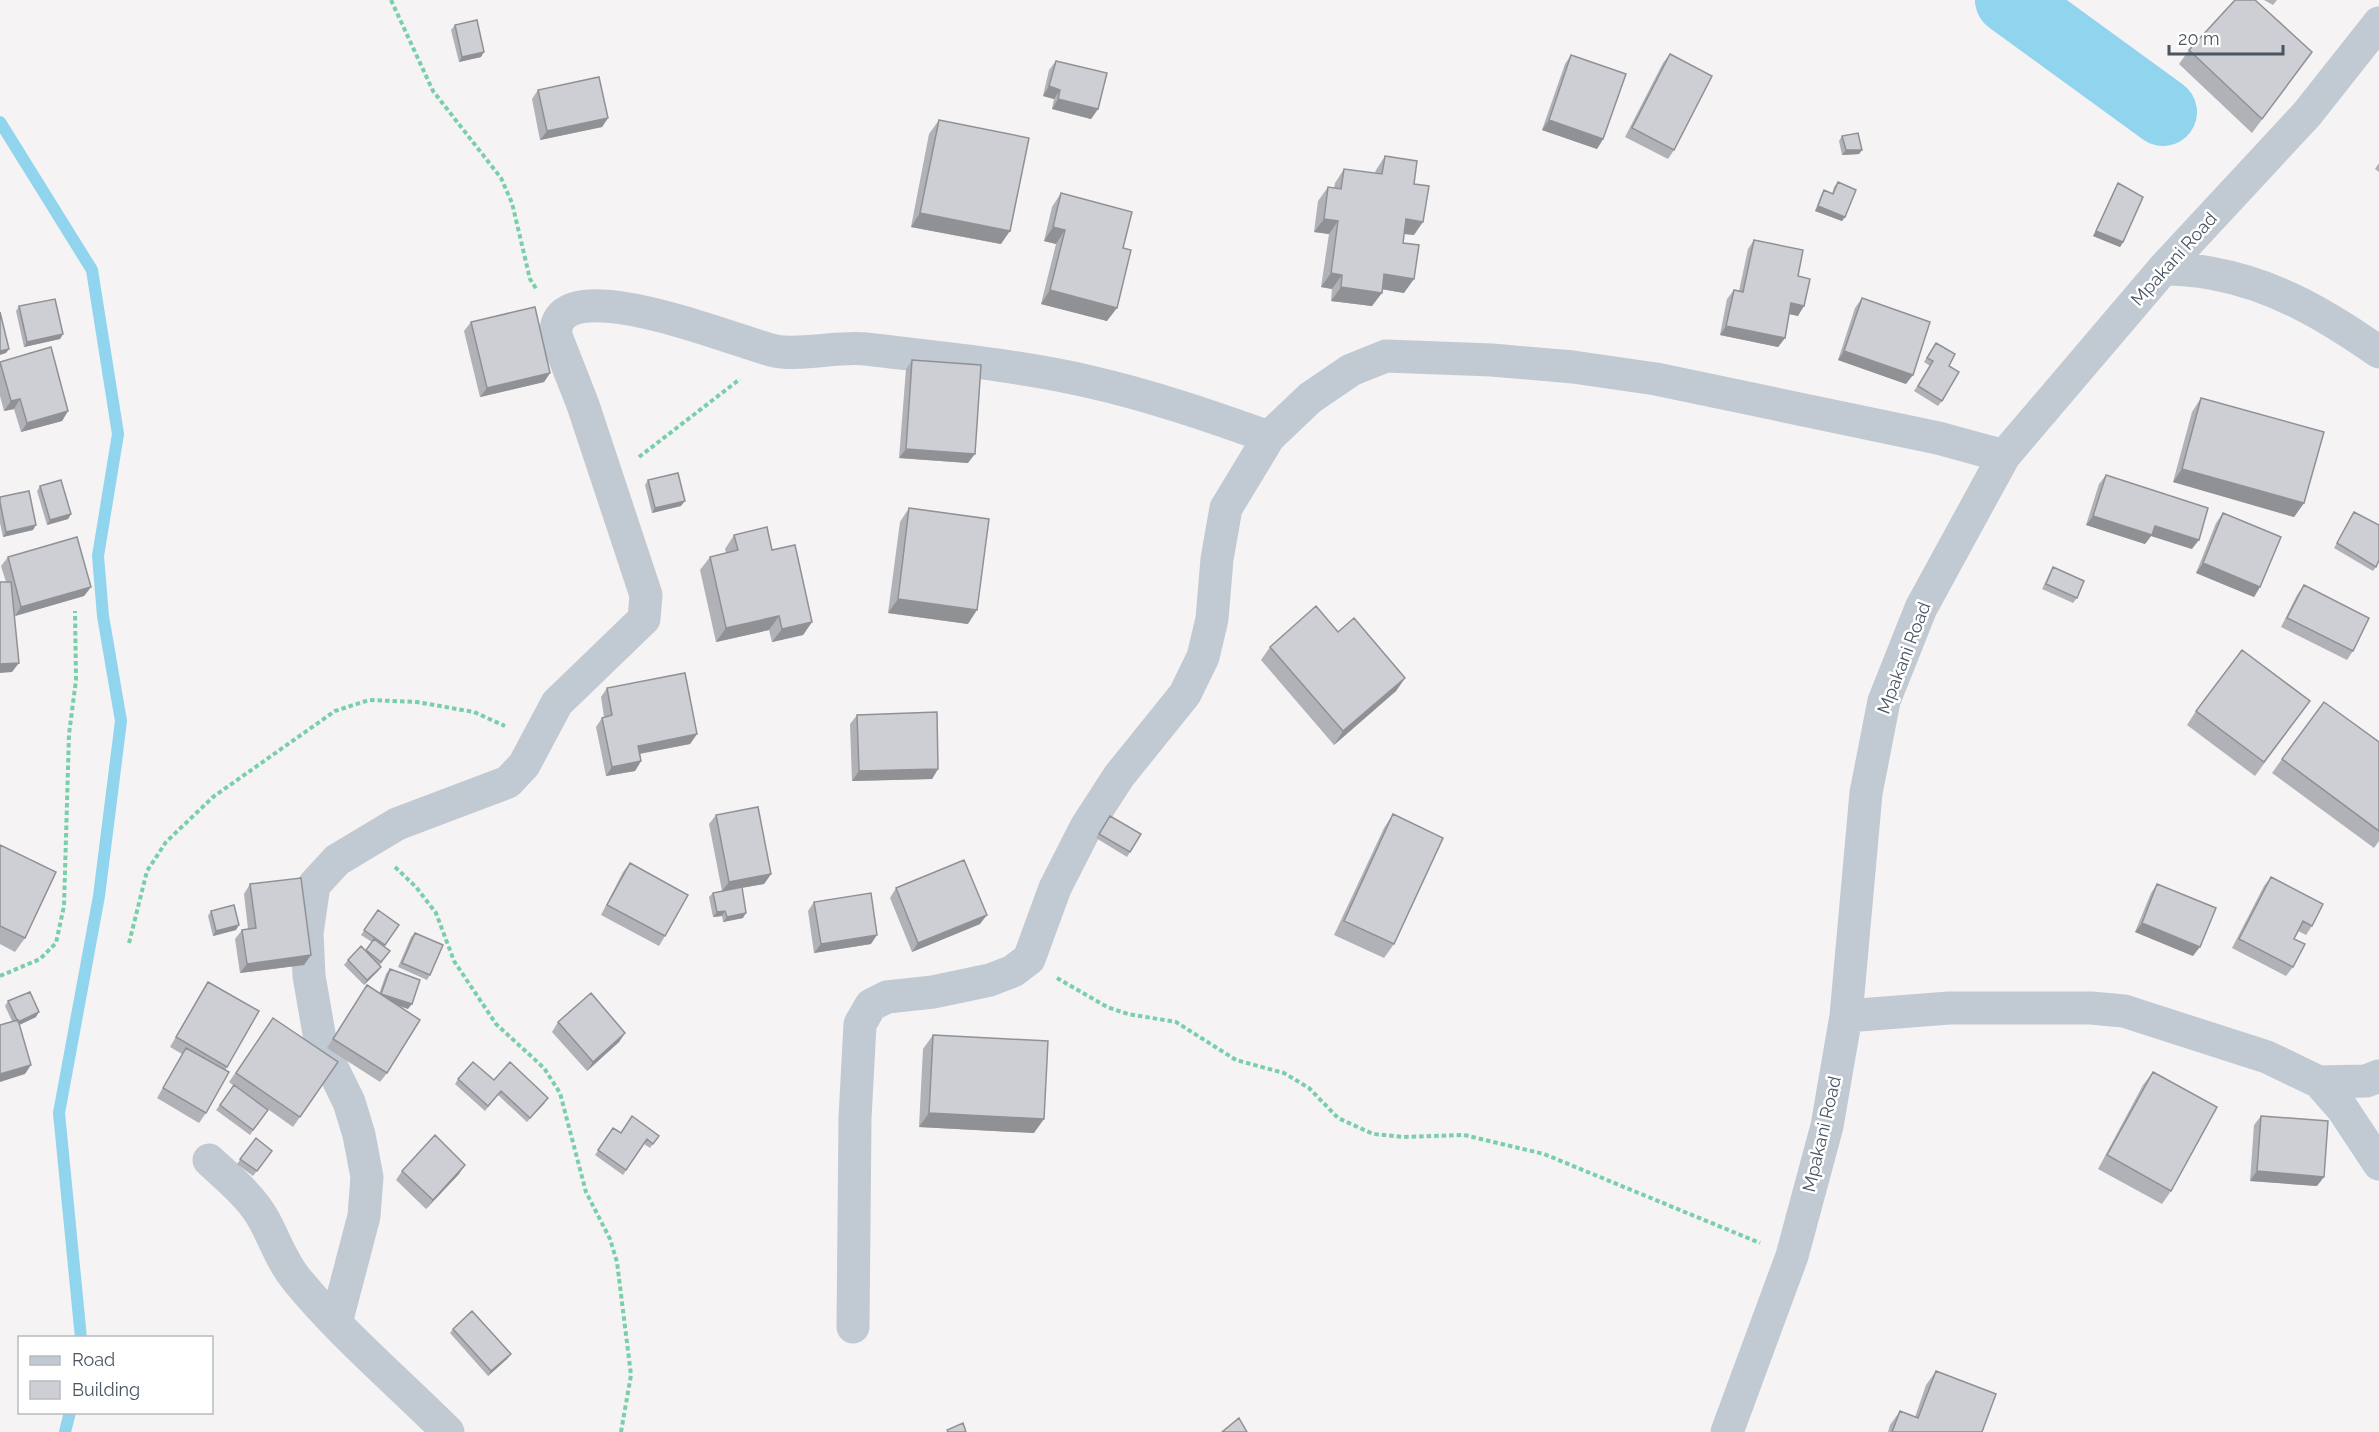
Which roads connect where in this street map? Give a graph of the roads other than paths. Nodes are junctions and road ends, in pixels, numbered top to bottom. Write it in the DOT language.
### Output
graph roads {
  1 [pos="2379,23"];
  2 [pos="2164,268"];
  3 [pos="2379,352"];
  4 [pos="1269,437"];
  5 [pos="2004,456"];
  6 [pos="1846,1016"];
  7 [pos="2379,1076"];
  8 [pos="2319,1082"];
  9 [pos="209,1160"];
  10 [pos="2379,1164"];
  11 [pos="336,1323"];
  12 [pos="853,1327"];
  13 [pos="448,1432"];
  14 [pos="1727,1432"];
  1 -- 2 [label="street, Mpakani Road"];
  2 -- 3 [label="street"];
  2 -- 5 [label="street, Mpakani Road"];
  4 -- 5 [label="street"];
  4 -- 11 [label="street"];
  4 -- 12 [label="street"];
  5 -- 6 [label="street, Mpakani Road"];
  6 -- 8 [label="street"];
  6 -- 14 [label="street, Mpakani Road"];
  7 -- 8 [label="street"];
  8 -- 10 [label="street"];
  9 -- 11 [label="street"];
  11 -- 13 [label="street"];
}
